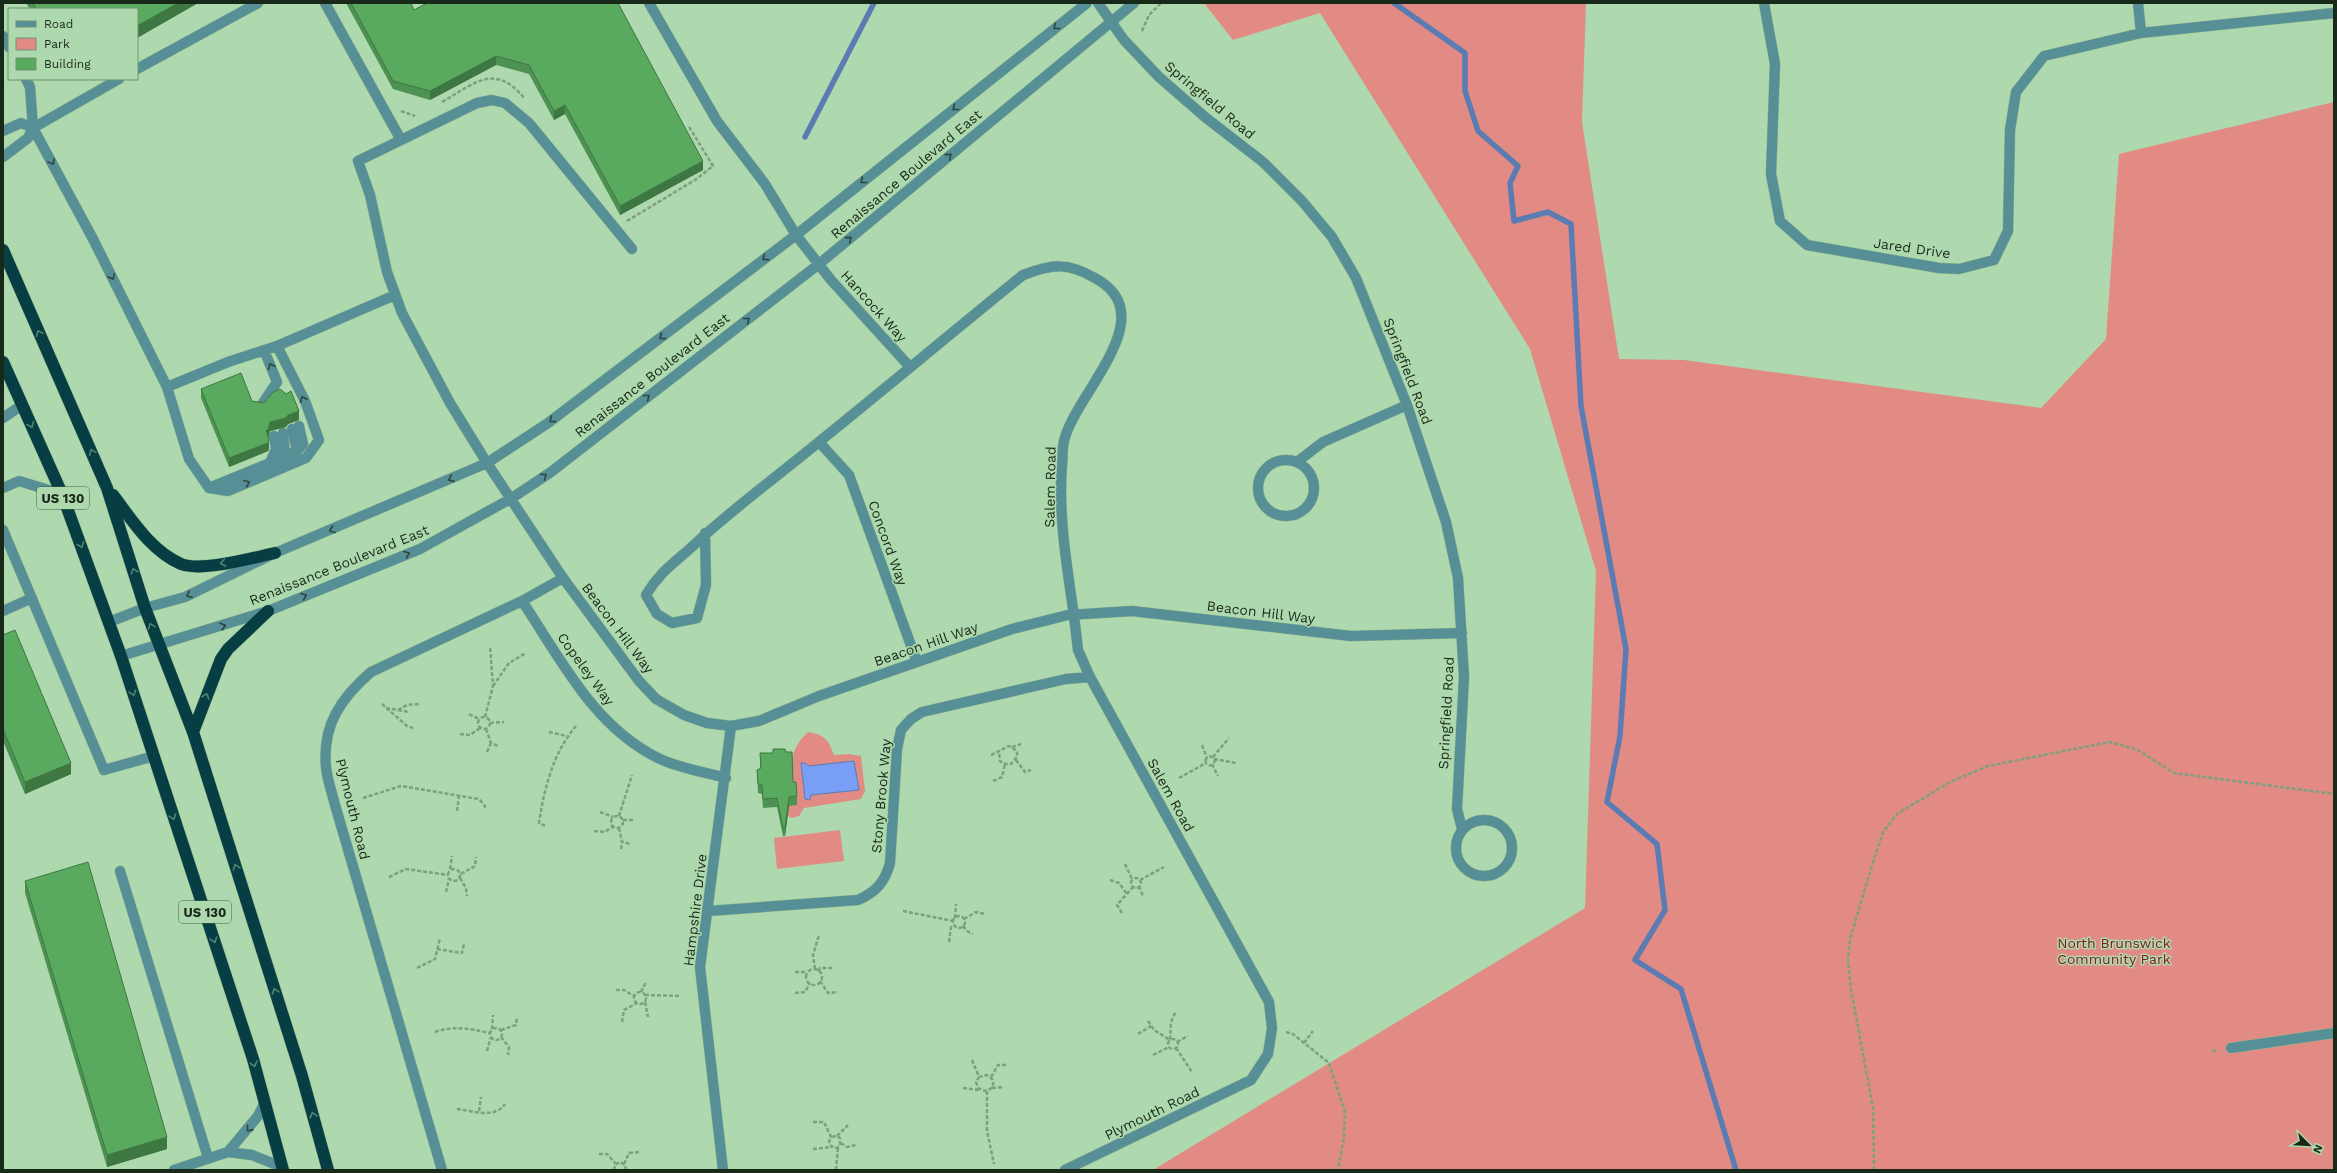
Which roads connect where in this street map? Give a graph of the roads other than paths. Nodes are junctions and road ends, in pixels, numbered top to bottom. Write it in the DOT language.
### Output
graph roads {
  1 [pos="258,3"];
  2 [pos="325,3"];
  3 [pos="649,3"];
  4 [pos="1087,3"];
  5 [pos="1098,3"];
  6 [pos="1134,3"];
  7 [pos="1764,3"];
  8 [pos="2138,3"];
  9 [pos="2334,13"];
  10 [pos="1111,21"];
  11 [pos="2141,33"];
  12 [pos="3,36"];
  13 [pos="8,45"];
  14 [pos="138,68"];
  15 [pos="27,80"];
  16 [pos="117,80"];
  17 [pos="33,128"];
  18 [pos="3,131"];
  19 [pos="401,140"];
  20 [pos="3,157"];
  21 [pos="796,235"];
  22 [pos="632,249"];
  23 [pos="3,250"];
  24 [pos="819,264"];
  25 [pos="395,294"];
  26 [pos="277,346"];
  27 [pos="264,350"];
  28 [pos="3,362"];
  29 [pos="909,366"];
  30 [pos="278,382"];
  31 [pos="167,387"];
  32 [pos="22,405"];
  33 [pos="1407,405"];
  34 [pos="261,406"];
  35 [pos="3,418"];
  36 [pos="287,431"];
  37 [pos="819,442"];
  38 [pos="285,456"];
  39 [pos="1297,462"];
  40 [pos="270,463"];
  41 [pos="487,463"];
  42 [pos="3,488"];
  43 [pos="107,488"];
  44 [pos="209,488"];
  45 [pos="62,494"];
  46 [pos="512,498"];
  47 [pos="3,530"];
  48 [pos="705,533"];
  49 [pos="275,553"];
  50 [pos="563,578"];
  51 [pos="32,598"];
  52 [pos="522,601"];
  53 [pos="145,608"];
  54 [pos="3,611"];
  55 [pos="268,611"];
  56 [pos="1074,616"];
  57 [pos="109,622"];
  58 [pos="1462,632"];
  59 [pos="158,644"];
  60 [pos="121,656"];
  61 [pos="916,662"];
  62 [pos="1090,677"];
  63 [pos="731,726"];
  64 [pos="193,732"];
  65 [pos="154,756"];
  66 [pos="726,778"];
  67 [pos="1462,829"];
  68 [pos="120,871"];
  69 [pos="708,911"];
  70 [pos="2334,1033"];
  71 [pos="2231,1048"];
  72 [pos="1251,1080"];
  73 [pos="264,1102"];
  74 [pos="228,1152"];
  75 [pos="208,1158"];
  76 [pos="282,1168"];
  77 [pos="174,1170"];
  78 [pos="328,1170"];
  79 [pos="442,1170"];
  80 [pos="723,1170"];
  81 [pos="1065,1170"];
  1 -- 14 [label="street"];
  2 -- 19 [label="street"];
  3 -- 21 [label="street, Hancock Way"];
  4 -- 21 [label="street, Renaissance Boulevard East, one-way"];
  5 -- 10 [label="street, Springfield Road"];
  6 -- 10 [label="street, Renaissance Boulevard East"];
  7 -- 11 [label="street, Jared Drive"];
  8 -- 11 [label="street"];
  9 -- 11 [label="street"];
  24 -- 10 [label="street, Renaissance Boulevard East, one-way"];
  10 -- 33 [label="street, Springfield Road"];
  12 -- 13 [label="street"];
  15 -- 17 [label="street"];
  16 -- 17 [label="street"];
  17 -- 18 [label="street"];
  17 -- 20 [label="street"];
  17 -- 31 [label="street, one-way"];
  19 -- 22 [label="street"];
  19 -- 25 [label="street, Beacon Hill Way"];
  21 -- 24 [label="street, Hancock Way"];
  21 -- 41 [label="street, Renaissance Boulevard East, one-way"];
  43 -- 23 [label="highway, US 130, one-way"];
  24 -- 29 [label="street, Hancock Way"];
  46 -- 24 [label="street, Renaissance Boulevard East, one-way"];
  25 -- 26 [label="street"];
  25 -- 41 [label="street, Beacon Hill Way"];
  26 -- 27 [label="street"];
  44 -- 26 [label="street, one-way"];
  30 -- 27 [label="street, one-way"];
  27 -- 31 [label="street"];
  28 -- 32 [label="highway, US 130"];
  29 -- 37 [label="street, Salem Road"];
  29 -- 56 [label="street, Salem Road"];
  30 -- 30 [label="street"];
  30 -- 34 [label="street"];
  31 -- 44 [label="street"];
  32 -- 35 [label="street"];
  32 -- 45 [label="highway, US 130, one-way"];
  33 -- 39 [label="street"];
  33 -- 58 [label="street, Springfield Road"];
  36 -- 38 [label="street"];
  36 -- 38 [label="street"];
  36 -- 40 [label="street"];
  37 -- 48 [label="street, Salem Road"];
  37 -- 61 [label="street, Concord Way"];
  38 -- 40 [label="street"];
  39 -- 39 [label="street"];
  40 -- 44 [label="street"];
  41 -- 46 [label="street, Beacon Hill Way"];
  41 -- 49 [label="street, Renaissance Boulevard East, one-way"];
  42 -- 45 [label="street"];
  49 -- 43 [label="highway, one-way"];
  53 -- 43 [label="highway, US 130, one-way"];
  45 -- 57 [label="highway, US 130, one-way"];
  46 -- 50 [label="street, Beacon Hill Way"];
  55 -- 46 [label="street, Renaissance Boulevard East, one-way"];
  47 -- 51 [label="street"];
  48 -- 48 [label="street, Salem Road"];
  49 -- 53 [label="street, Renaissance Boulevard East, one-way"];
  50 -- 52 [label="street, Plymouth Road"];
  50 -- 63 [label="street, Beacon Hill Way"];
  51 -- 54 [label="street"];
  51 -- 65 [label="street"];
  52 -- 66 [label="street, Copeley Way"];
  52 -- 79 [label="street, Plymouth Road"];
  53 -- 57 [label="street, Renaissance Boulevard East"];
  59 -- 53 [label="highway, US 130, one-way"];
  59 -- 55 [label="street, Renaissance Boulevard East, one-way"];
  64 -- 55 [label="highway, one-way"];
  56 -- 58 [label="street, Beacon Hill Way"];
  56 -- 61 [label="street, Beacon Hill Way"];
  56 -- 62 [label="street, Salem Road"];
  57 -- 60 [label="highway, US 130"];
  58 -- 67 [label="street, Springfield Road"];
  59 -- 60 [label="street, Renaissance Boulevard East"];
  59 -- 64 [label="highway, US 130"];
  60 -- 65 [label="highway, US 130, one-way"];
  61 -- 63 [label="street, Beacon Hill Way"];
  62 -- 69 [label="street, Stony Brook Way"];
  62 -- 72 [label="street, Salem Road"];
  63 -- 66 [label="street, Hampshire Drive"];
  78 -- 64 [label="highway, US 130, one-way"];
  65 -- 73 [label="highway, US 130, one-way"];
  66 -- 69 [label="street, Hampshire Drive"];
  67 -- 67 [label="street"];
  68 -- 75 [label="street"];
  69 -- 80 [label="street, Hampshire Drive"];
  70 -- 71 [label="street"];
  72 -- 81 [label="street, Plymouth Road"];
  73 -- 74 [label="street, one-way"];
  73 -- 76 [label="highway, US 130"];
  74 -- 75 [label="street"];
  74 -- 76 [label="street"];
  75 -- 77 [label="street"];
}
